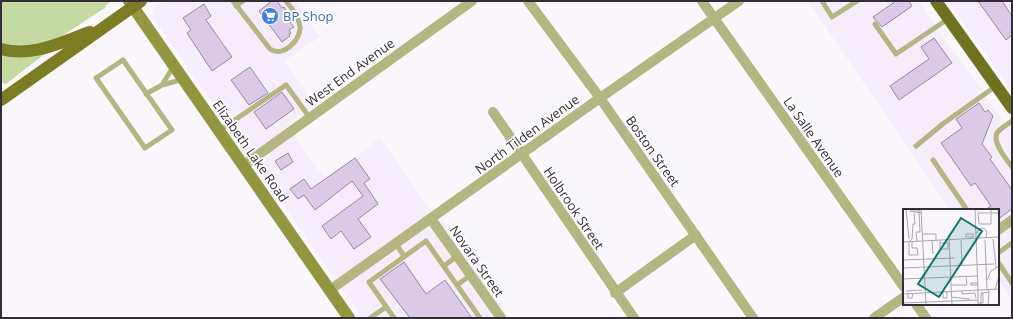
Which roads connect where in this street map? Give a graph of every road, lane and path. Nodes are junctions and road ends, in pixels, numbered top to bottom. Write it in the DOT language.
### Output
graph roads {
  1 [pos="233,1"];
  2 [pos="243,1"];
  3 [pos="286,1"];
  4 [pos="472,1"];
  5 [pos="528,1"];
  6 [pos="702,1"];
  7 [pos="739,1"];
  8 [pos="822,1"];
  9 [pos="857,1"];
  10 [pos="936,1"];
  11 [pos="134,3"];
  12 [pos="236,6"];
  13 [pos="714,18"];
  14 [pos="948,19"];
  15 [pos="875,24"];
  16 [pos="104,27"];
  17 [pos="1,49"];
  18 [pos="174,66"];
  19 [pos="184,79"];
  20 [pos="162,85"];
  21 [pos="996,86"];
  22 [pos="3,94"];
  23 [pos="146,94"];
  24 [pos="600,98"];
  25 [pos="1011,103"];
  26 [pos="493,112"];
  27 [pos="310,118"];
  28 [pos="1012,121"];
  29 [pos="220,130"];
  30 [pos="916,146"];
  31 [pos="522,154"];
  32 [pos="933,160"];
  33 [pos="244,165"];
  34 [pos="1012,168"];
  35 [pos="966,209"];
  36 [pos="431,219"];
  37 [pos="1012,220"];
  38 [pos="999,229"];
  39 [pos="696,235"];
  40 [pos="1012,243"];
  41 [pos="396,244"];
  42 [pos="999,252"];
  43 [pos="404,256"];
  44 [pos="457,256"];
  45 [pos="999,263"];
  46 [pos="444,266"];
  47 [pos="471,275"];
  48 [pos="1010,276"];
  49 [pos="1012,283"];
  50 [pos="457,285"];
  51 [pos="903,286"];
  52 [pos="330,290"];
  53 [pos="616,293"];
  54 [pos="903,298"];
  55 [pos="917,305"];
  56 [pos="386,307"];
  57 [pos="350,318"];
  58 [pos="370,318"];
  59 [pos="394,318"];
  60 [pos="480,318"];
  61 [pos="501,318"];
  62 [pos="634,318"];
  63 [pos="753,318"];
  64 [pos="874,318"];
  65 [pos="926,318"];
  1 -- 12 [label="lane"];
  2 -- 12 [label="lane"];
  3 -- 12 [label="lane"];
  4 -- 27 [label="street, West End Avenue"];
  5 -- 24 [label="street, Boston Street"];
  6 -- 13 [label="street, La Salle Avenue"];
  7 -- 13 [label="street, North Tilden Avenue"];
  8 -- 9 [label="lane"];
  10 -- 14 [label="highway"];
  11 -- 16 [label="main road"];
  11 -- 18 [label="main road, Elizabeth Lake Road"];
  13 -- 24 [label="street, North Tilden Avenue"];
  13 -- 51 [label="street, La Salle Avenue"];
  14 -- 15 [label="lane"];
  14 -- 21 [label="highway"];
  16 -- 17 [label="main road"];
  16 -- 22 [label="main road"];
  18 -- 19 [label="main road, Elizabeth Lake Road"];
  18 -- 20 [label="lane"];
  19 -- 20 [label="lane"];
  19 -- 29 [label="main road, Elizabeth Lake Road"];
  20 -- 23 [label="lane"];
  21 -- 25 [label="highway"];
  21 -- 30 [label="lane"];
  23 -- 23 [label="lane"];
  24 -- 31 [label="street, North Tilden Avenue"];
  24 -- 39 [label="street, Boston Street"];
  26 -- 31 [label="street, Holbrook Street"];
  27 -- 29 [label="lane"];
  27 -- 33 [label="street, West End Avenue"];
  28 -- 34 [label="lane"];
  29 -- 33 [label="main road, Elizabeth Lake Road"];
  31 -- 36 [label="street, North Tilden Avenue"];
  31 -- 53 [label="street, Holbrook Street"];
  32 -- 35 [label="lane"];
  33 -- 52 [label="main road, Elizabeth Lake Road"];
  36 -- 41 [label="street, North Tilden Avenue"];
  36 -- 44 [label="street, Novara Street"];
  37 -- 38 [label="street"];
  39 -- 53 [label="street"];
  39 -- 63 [label="street, Boston Street"];
  40 -- 42 [label="lane"];
  41 -- 43 [label="lane"];
  41 -- 52 [label="street, North Tilden Avenue"];
  43 -- 46 [label="lane"];
  43 -- 56 [label="lane"];
  44 -- 46 [label="lane"];
  44 -- 47 [label="street, Novara Street"];
  45 -- 48 [label="lane"];
  46 -- 50 [label="lane"];
  47 -- 50 [label="lane"];
  47 -- 61 [label="street, Novara Street"];
  48 -- 49 [label="lane"];
  50 -- 60 [label="lane"];
  52 -- 57 [label="main road, Elizabeth Lake Road"];
  53 -- 62 [label="street, Holbrook Street"];
  54 -- 64 [label="street"];
  55 -- 65 [label="street"];
  56 -- 58 [label="lane"];
  56 -- 59 [label="lane"];
}
